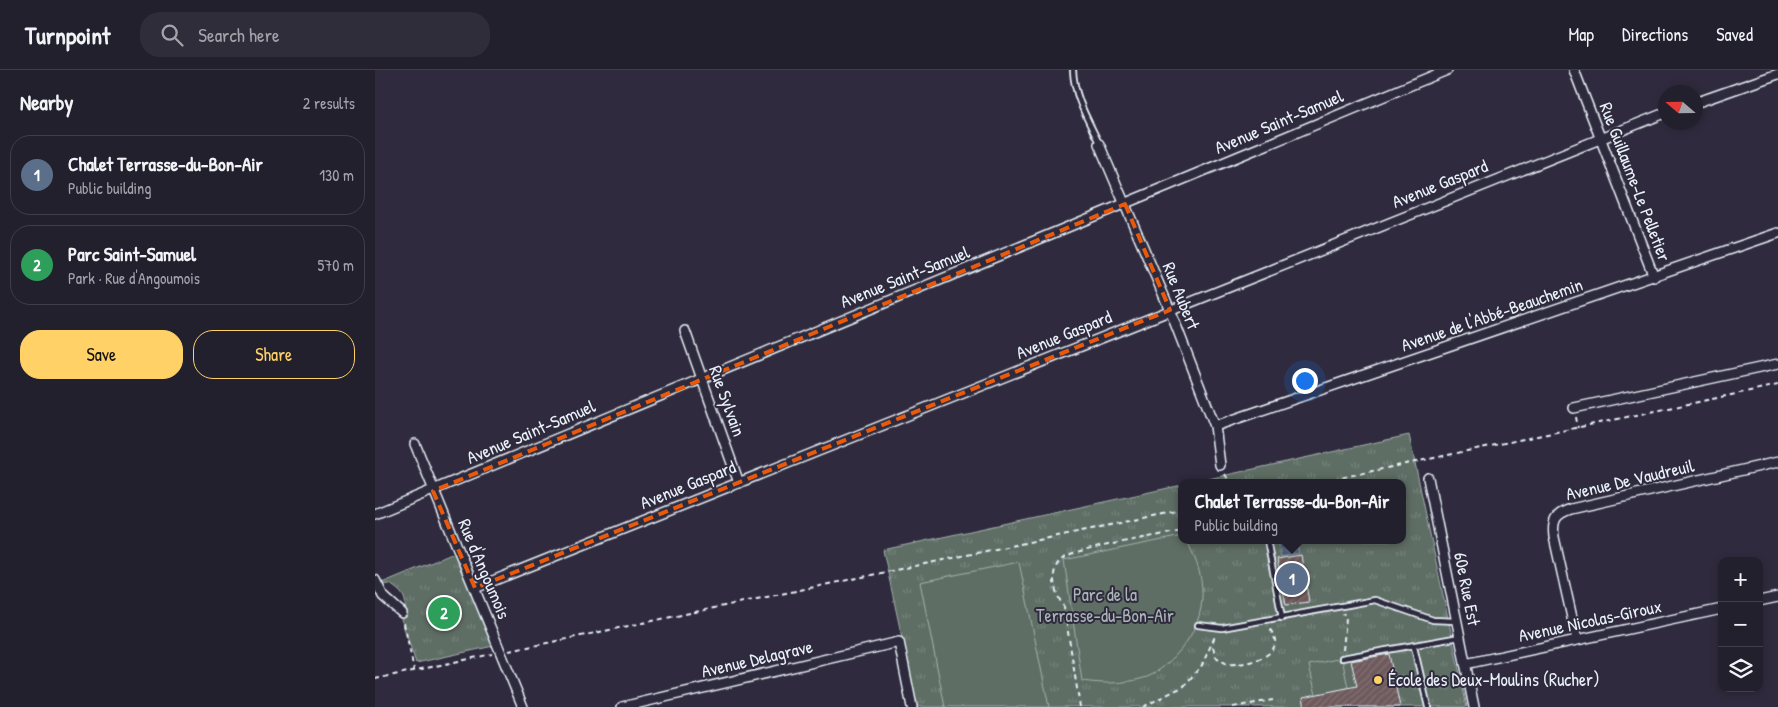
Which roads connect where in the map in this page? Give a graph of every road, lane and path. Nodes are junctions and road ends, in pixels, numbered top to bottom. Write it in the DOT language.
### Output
graph roads {
  1 [pos="1073,70"];
  2 [pos="1447,70"];
  3 [pos="1574,70"];
  4 [pos="1778,74"];
  5 [pos="1703,100"];
  6 [pos="1658,116"];
  7 [pos="1600,138"];
  8 [pos="1099,144"];
  9 [pos="1125,204"];
  10 [pos="1778,233"];
  11 [pos="1654,277"];
  12 [pos="1170,310"];
  13 [pos="685,331"];
  14 [pos="1778,364"];
  15 [pos="702,379"];
  16 [pos="1778,385"];
  17 [pos="1574,408"];
  18 [pos="1215,426"];
  19 [pos="415,444"];
  20 [pos="1778,462"];
  21 [pos="1220,465"];
  22 [pos="1428,478"];
  23 [pos="1335,479"];
  24 [pos="739,483"];
  25 [pos="433,491"];
  26 [pos="1178,511"];
  27 [pos="375,514"];
  28 [pos="1178,532"];
  29 [pos="1268,544"];
  30 [pos="375,580"];
  31 [pos="475,588"];
  32 [pos="1778,597"];
  33 [pos="1763,600"];
  34 [pos="1339,606"];
  35 [pos="1718,610"];
  36 [pos="401,614"];
  37 [pos="1282,618"];
  38 [pos="1458,621"];
  39 [pos="1256,622"];
  40 [pos="1198,624"];
  41 [pos="1460,637"];
  42 [pos="1577,640"];
  43 [pos="1414,647"];
  44 [pos="501,653"];
  45 [pos="1342,658"];
  46 [pos="1465,664"];
  47 [pos="414,671"];
  48 [pos="375,679"];
  49 [pos="1273,700"];
  50 [pos="523,707"];
  51 [pos="622,707"];
  52 [pos="912,707"];
  53 [pos="1080,707"];
  54 [pos="1143,707"];
  55 [pos="1233,707"];
  56 [pos="1428,707"];
  57 [pos="1474,707"];
  1 -- 8 [label="lane"];
  2 -- 9 [label="street, Avenue Saint-Samuel"];
  3 -- 7 [label="street, Rue Guillaume-Le Pelletier"];
  4 -- 5 [label="street"];
  6 -- 7 [label="street, Avenue Gaspard"];
  7 -- 11 [label="street, Rue Guillaume-Le Pelletier"];
  7 -- 12 [label="street, Avenue Gaspard"];
  8 -- 9 [label="street, Rue Aubert"];
  9 -- 12 [label="street, Rue Aubert"];
  9 -- 15 [label="street, Avenue Saint-Samuel"];
  10 -- 11 [label="street, Avenue de l'Abbé-Beauchemin"];
  11 -- 18 [label="street, Avenue de l'Abbé-Beauchemin"];
  12 -- 18 [label="street, Rue Aubert"];
  12 -- 24 [label="street, Avenue Gaspard"];
  13 -- 15 [label="street, Rue Sylvain"];
  14 -- 17 [label="street"];
  15 -- 24 [label="street, Rue Sylvain"];
  15 -- 25 [label="street, Avenue Saint-Samuel"];
  16 -- 23 [label="path"];
  18 -- 21 [label="street, Rue Aubert"];
  19 -- 25 [label="street, Rue d'Angoumois"];
  20 -- 42 [label="street, Avenue De Vaudreuil"];
  22 -- 38 [label="street, 60e Rue Est"];
  24 -- 31 [label="street, Avenue Gaspard"];
  25 -- 27 [label="street, Avenue Saint-Samuel"];
  25 -- 31 [label="street, Rue d'Angoumois"];
  26 -- 44 [label="path"];
  28 -- 53 [label="path"];
  29 -- 37 [label="lane"];
  30 -- 36 [label="street"];
  31 -- 44 [label="street, Rue d'Angoumois"];
  32 -- 33 [label="street"];
  34 -- 37 [label="lane"];
  34 -- 38 [label="lane"];
  34 -- 45 [label="path"];
  35 -- 42 [label="street, Avenue Nicolas-Giroux"];
  36 -- 47 [label="path"];
  37 -- 39 [label="lane"];
  38 -- 41 [label="street, 60e Rue Est"];
  39 -- 40 [label="lane"];
  39 -- 54 [label="path"];
  41 -- 43 [label="lane"];
  41 -- 46 [label="street, 60e Rue Est"];
  42 -- 46 [label="street, Avenue Nicolas-Giroux"];
  43 -- 45 [label="lane"];
  43 -- 56 [label="lane"];
  44 -- 47 [label="path"];
  44 -- 50 [label="street, Rue d'Angoumois"];
  46 -- 57 [label="street, 60e Rue Est"];
  47 -- 48 [label="path"];
  49 -- 55 [label="path"];
  51 -- 52 [label="street, Avenue Delagrave"];
}
